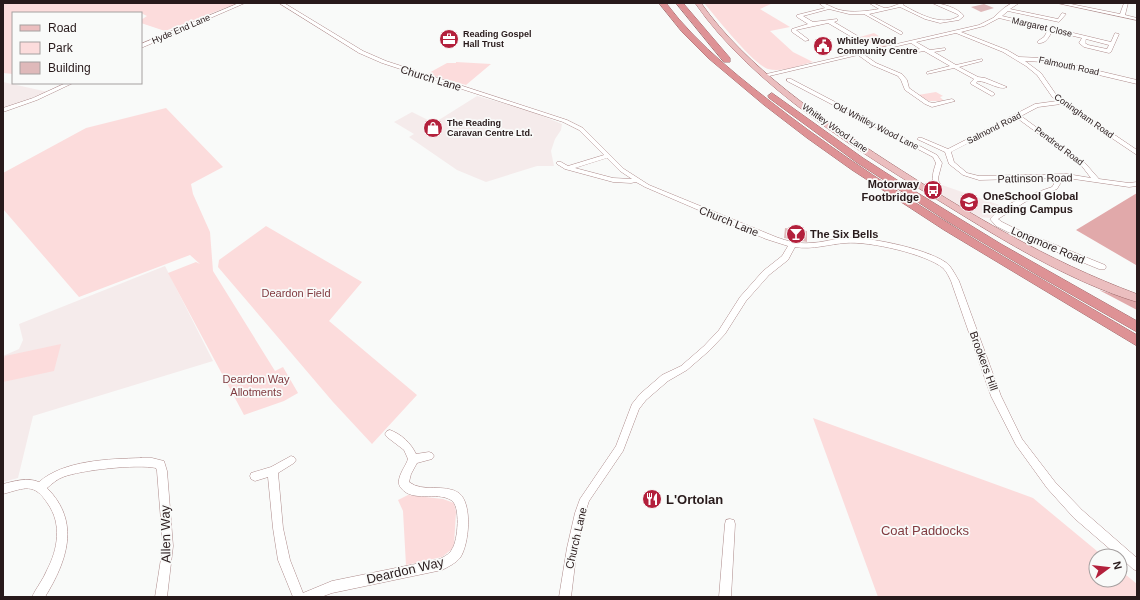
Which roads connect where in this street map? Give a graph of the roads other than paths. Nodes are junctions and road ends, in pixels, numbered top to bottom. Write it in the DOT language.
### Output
graph roads {
  1 [pos="243,3"];
  2 [pos="281,3"];
  3 [pos="658,3"];
  4 [pos="662,3"];
  5 [pos="672,3"];
  6 [pos="679,3"];
  7 [pos="698,3"];
  8 [pos="821,3"];
  9 [pos="871,3"];
  10 [pos="934,3"];
  11 [pos="1017,3"];
  12 [pos="1059,3"];
  13 [pos="1126,3"];
  14 [pos="902,4"];
  15 [pos="1010,4"];
  16 [pos="1070,4"];
  17 [pos="829,8"];
  18 [pos="883,9"];
  19 [pos="1006,9"];
  20 [pos="865,13"];
  21 [pos="1064,14"];
  22 [pos="1122,14"];
  23 [pos="673,17"];
  24 [pos="999,17"];
  25 [pos="1137,19"];
  26 [pos="835,20"];
  27 [pos="829,21"];
  28 [pos="812,24"];
  29 [pos="1051,29"];
  30 [pos="958,32"];
  31 [pos="900,33"];
  32 [pos="1117,34"];
  33 [pos="1085,37"];
  34 [pos="807,40"];
  35 [pos="864,42"];
  36 [pos="912,42"];
  37 [pos="1040,42"];
  38 [pos="1113,44"];
  39 [pos="142,46"];
  40 [pos="943,49"];
  41 [pos="926,51"];
  42 [pos="860,54"];
  43 [pos="904,54"];
  44 [pos="1018,59"];
  45 [pos="727,60"];
  46 [pos="980,60"];
  47 [pos="955,67"];
  48 [pos="929,73"];
  49 [pos="764,75"];
  50 [pos="977,79"];
  51 [pos="789,80"];
  52 [pos="1137,82"];
  53 [pos="68,84"];
  54 [pos="1004,87"];
  55 [pos="992,94"];
  56 [pos="952,101"];
  57 [pos="1061,102"];
  58 [pos="3,110"];
  59 [pos="1018,116"];
  60 [pos="920,139"];
  61 [pos="929,143"];
  62 [pos="920,148"];
  63 [pos="948,151"];
  64 [pos="1137,153"];
  65 [pos="608,156"];
  66 [pos="560,163"];
  67 [pos="567,168"];
  68 [pos="1055,178"];
  69 [pos="1096,179"];
  70 [pos="637,180"];
  71 [pos="1136,184"];
  72 [pos="937,187"];
  73 [pos="793,244"];
  74 [pos="1102,267"];
  75 [pos="1137,298"];
  76 [pos="1137,327"];
  77 [pos="1137,340"];
  78 [pos="390,434"];
  79 [pos="429,456"];
  80 [pos="413,459"];
  81 [pos="291,460"];
  82 [pos="272,471"];
  83 [pos="255,476"];
  84 [pos="41,487"];
  85 [pos="3,489"];
  86 [pos="730,524"];
  87 [pos="1137,565"];
  88 [pos="38,597"];
  89 [pos="162,597"];
  90 [pos="299,597"];
  91 [pos="307,597"];
  92 [pos="565,597"];
  93 [pos="724,597"];
  1 -- 39 [label="street, Hyde End Lane"];
  2 -- 65 [label="street, Church Lane"];
  3 -- 23 [label="highway"];
  4 -- 23 [label="highway"];
  5 -- 45 [label="highway"];
  6 -- 45 [label="highway"];
  7 -- 49 [label="main road, Whitley Wood Lane"];
  8 -- 17 [label="street"];
  9 -- 18 [label="street"];
  10 -- 14 [label="street"];
  11 -- 15 [label="street"];
  12 -- 16 [label="street"];
  13 -- 22 [label="street"];
  14 -- 18 [label="street"];
  15 -- 19 [label="street"];
  16 -- 22 [label="street"];
  17 -- 20 [label="street"];
  17 -- 28 [label="street"];
  18 -- 20 [label="street"];
  19 -- 21 [label="street"];
  19 -- 24 [label="street"];
  20 -- 31 [label="street"];
  22 -- 25 [label="street"];
  23 -- 77 [label="highway"];
  24 -- 29 [label="street, Margaret Close"];
  24 -- 30 [label="street"];
  26 -- 27 [label="street"];
  27 -- 28 [label="street"];
  27 -- 35 [label="street"];
  28 -- 34 [label="street"];
  29 -- 33 [label="street, Margaret Close"];
  29 -- 37 [label="street"];
  30 -- 36 [label="street"];
  30 -- 44 [label="street, Falmouth Road"];
  32 -- 38 [label="street"];
  33 -- 38 [label="street, Margaret Close"];
  33 -- 38 [label="street, Margaret Close"];
  36 -- 41 [label="street"];
  36 -- 42 [label="street"];
  40 -- 41 [label="street"];
  41 -- 43 [label="street"];
  41 -- 47 [label="street"];
  42 -- 49 [label="street"];
  42 -- 56 [label="street"];
  44 -- 52 [label="street, Falmouth Road"];
  44 -- 57 [label="street, Coningham Road"];
  45 -- 76 [label="highway"];
  46 -- 47 [label="street"];
  47 -- 48 [label="street"];
  47 -- 50 [label="street"];
  49 -- 75 [label="main road, Whitley Wood Lane"];
  50 -- 54 [label="street"];
  50 -- 55 [label="street"];
  51 -- 62 [label="street, Old Whitley Wood Lane"];
  53 -- 58 [label="street"];
  57 -- 59 [label="street, Salmond Road"];
  57 -- 64 [label="street, Coningham Road"];
  59 -- 63 [label="street, Salmond Road"];
  59 -- 69 [label="street, Pendred Road"];
  60 -- 61 [label="street"];
  61 -- 62 [label="street"];
  61 -- 63 [label="street"];
  62 -- 72 [label="street, Old Whitley Wood Lane"];
  63 -- 68 [label="street, Pattinson Road"];
  65 -- 67 [label="street"];
  65 -- 70 [label="street, Church Lane"];
  66 -- 67 [label="street"];
  67 -- 70 [label="street"];
  68 -- 69 [label="street, Pattinson Road"];
  68 -- 74 [label="street, Longmore Road"];
  69 -- 71 [label="street, Pattinson Road"];
  70 -- 73 [label="street, Church Lane"];
  73 -- 87 [label="street, Brookers Hill"];
  73 -- 92 [label="street, Church Lane"];
  78 -- 80 [label="street"];
  79 -- 80 [label="street"];
  80 -- 91 [label="street, Deardon Way"];
  81 -- 82 [label="street"];
  82 -- 83 [label="street"];
  82 -- 90 [label="street"];
  84 -- 85 [label="street"];
  84 -- 88 [label="street"];
  84 -- 89 [label="street, Allen Way"];
  86 -- 93 [label="street"];
}
